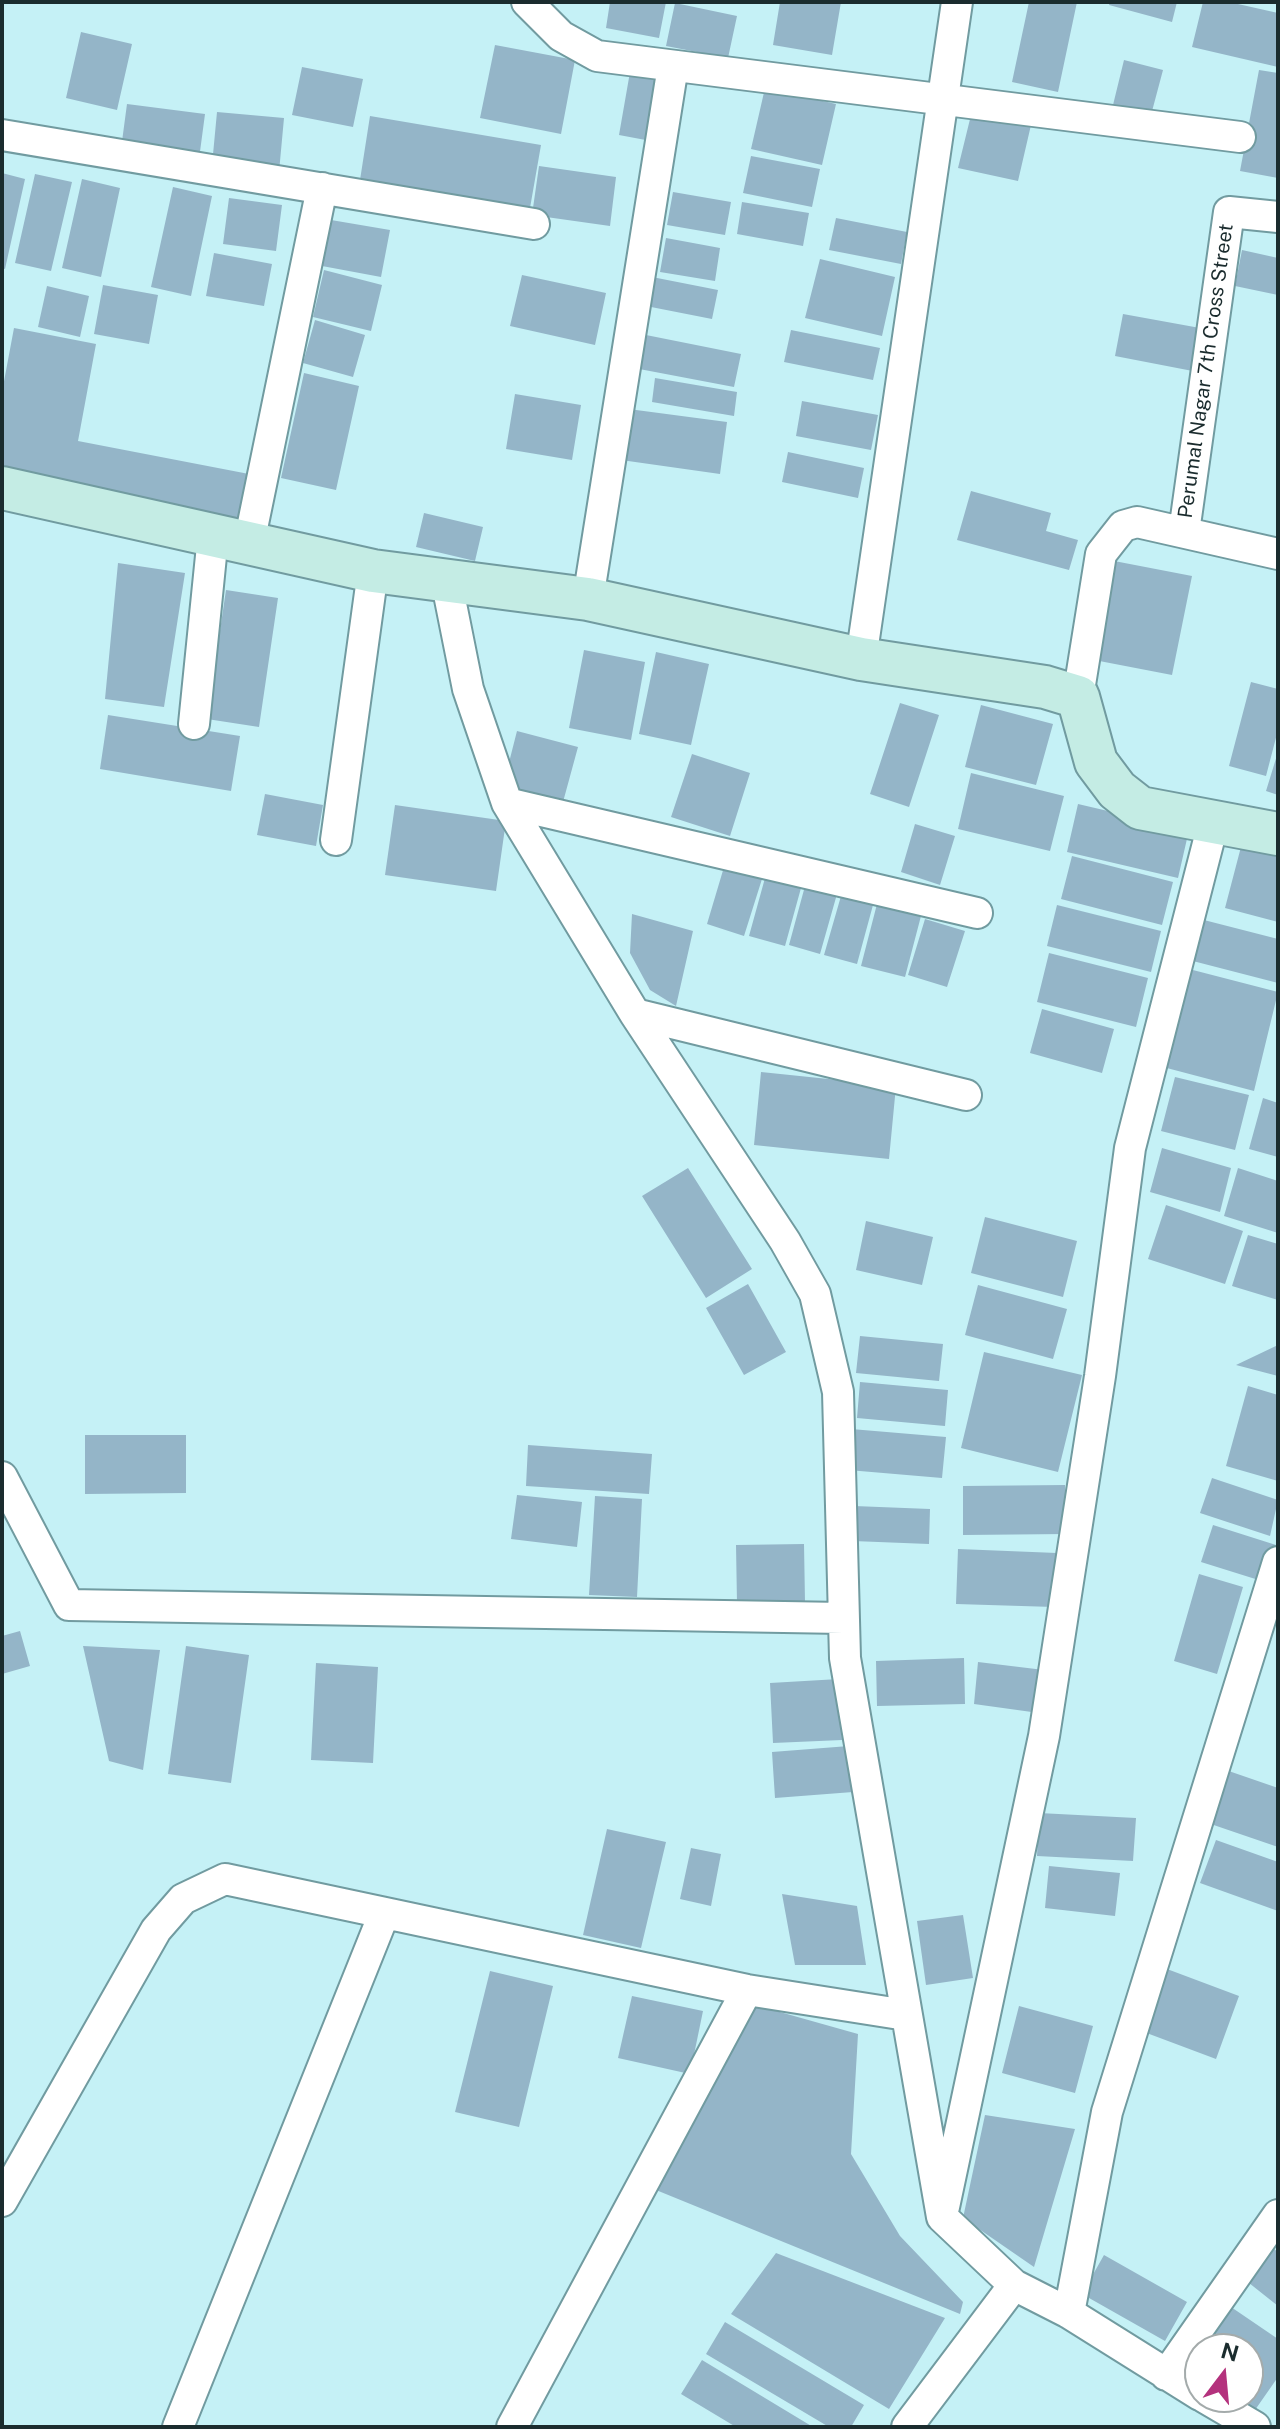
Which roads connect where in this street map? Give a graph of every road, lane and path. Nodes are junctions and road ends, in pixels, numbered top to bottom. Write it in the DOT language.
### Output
graph roads {
  1 [pos="527,2"];
  2 [pos="957,2"];
  3 [pos="673,66"];
  4 [pos="942,101"];
  5 [pos="2,135"];
  6 [pos="1240,137"];
  7 [pos="322,188"];
  8 [pos="1278,217"];
  9 [pos="534,224"];
  10 [pos="2,488"];
  11 [pos="1184,532"];
  12 [pos="231,540"];
  13 [pos="1278,554"];
  14 [pos="373,571"];
  15 [pos="446,579"];
  16 [pos="588,599"];
  17 [pos="861,659"];
  18 [pos="1078,697"];
  19 [pos="194,724"];
  20 [pos="507,803"];
  21 [pos="1214,820"];
  22 [pos="1278,834"];
  23 [pos="336,840"];
  24 [pos="977,913"];
  25 [pos="635,1014"];
  26 [pos="966,1095"];
  27 [pos="2,1477"];
  28 [pos="1278,1562"];
  29 [pos="843,1618"];
  30 [pos="384,1914"];
  31 [pos="747,1990"];
  32 [pos="906,2015"];
  33 [pos="2,2201"];
  34 [pos="1278,2215"];
  35 [pos="942,2217"];
  36 [pos="1014,2285"];
  37 [pos="1069,2313"];
  38 [pos="1166,2375"];
  39 [pos="1184,2386"];
  40 [pos="1231,2413"];
  41 [pos="178,2427"];
  42 [pos="512,2427"];
  43 [pos="907,2427"];
  44 [pos="1255,2427"];
  1 -- 3 [label="street"];
  2 -- 4 [label="street"];
  3 -- 4 [label="street"];
  3 -- 16 [label="street"];
  4 -- 6 [label="street"];
  4 -- 17 [label="street"];
  5 -- 7 [label="street"];
  7 -- 9 [label="street"];
  7 -- 12 [label="street"];
  8 -- 11 [label="street, Perumal Nagar 7th Cross Street"];
  10 -- 12 [label="street"];
  11 -- 13 [label="street"];
  11 -- 18 [label="street"];
  12 -- 14 [label="street"];
  12 -- 19 [label="street"];
  14 -- 15 [label="street"];
  14 -- 23 [label="street"];
  15 -- 16 [label="street"];
  15 -- 20 [label="street"];
  16 -- 17 [label="street"];
  17 -- 18 [label="street"];
  18 -- 21 [label="street"];
  20 -- 24 [label="street"];
  20 -- 25 [label="street"];
  21 -- 22 [label="street"];
  21 -- 35 [label="street"];
  25 -- 26 [label="street"];
  25 -- 29 [label="street"];
  27 -- 29 [label="street"];
  28 -- 37 [label="street"];
  29 -- 32 [label="street"];
  30 -- 31 [label="street"];
  30 -- 33 [label="street"];
  30 -- 41 [label="street"];
  31 -- 32 [label="street"];
  31 -- 42 [label="street"];
  32 -- 35 [label="street"];
  34 -- 38 [label="street"];
  35 -- 36 [label="street"];
  36 -- 37 [label="street"];
  36 -- 43 [label="street"];
  37 -- 38 [label="street"];
  38 -- 39 [label="street"];
  40 -- 44 [label="street"];
}
